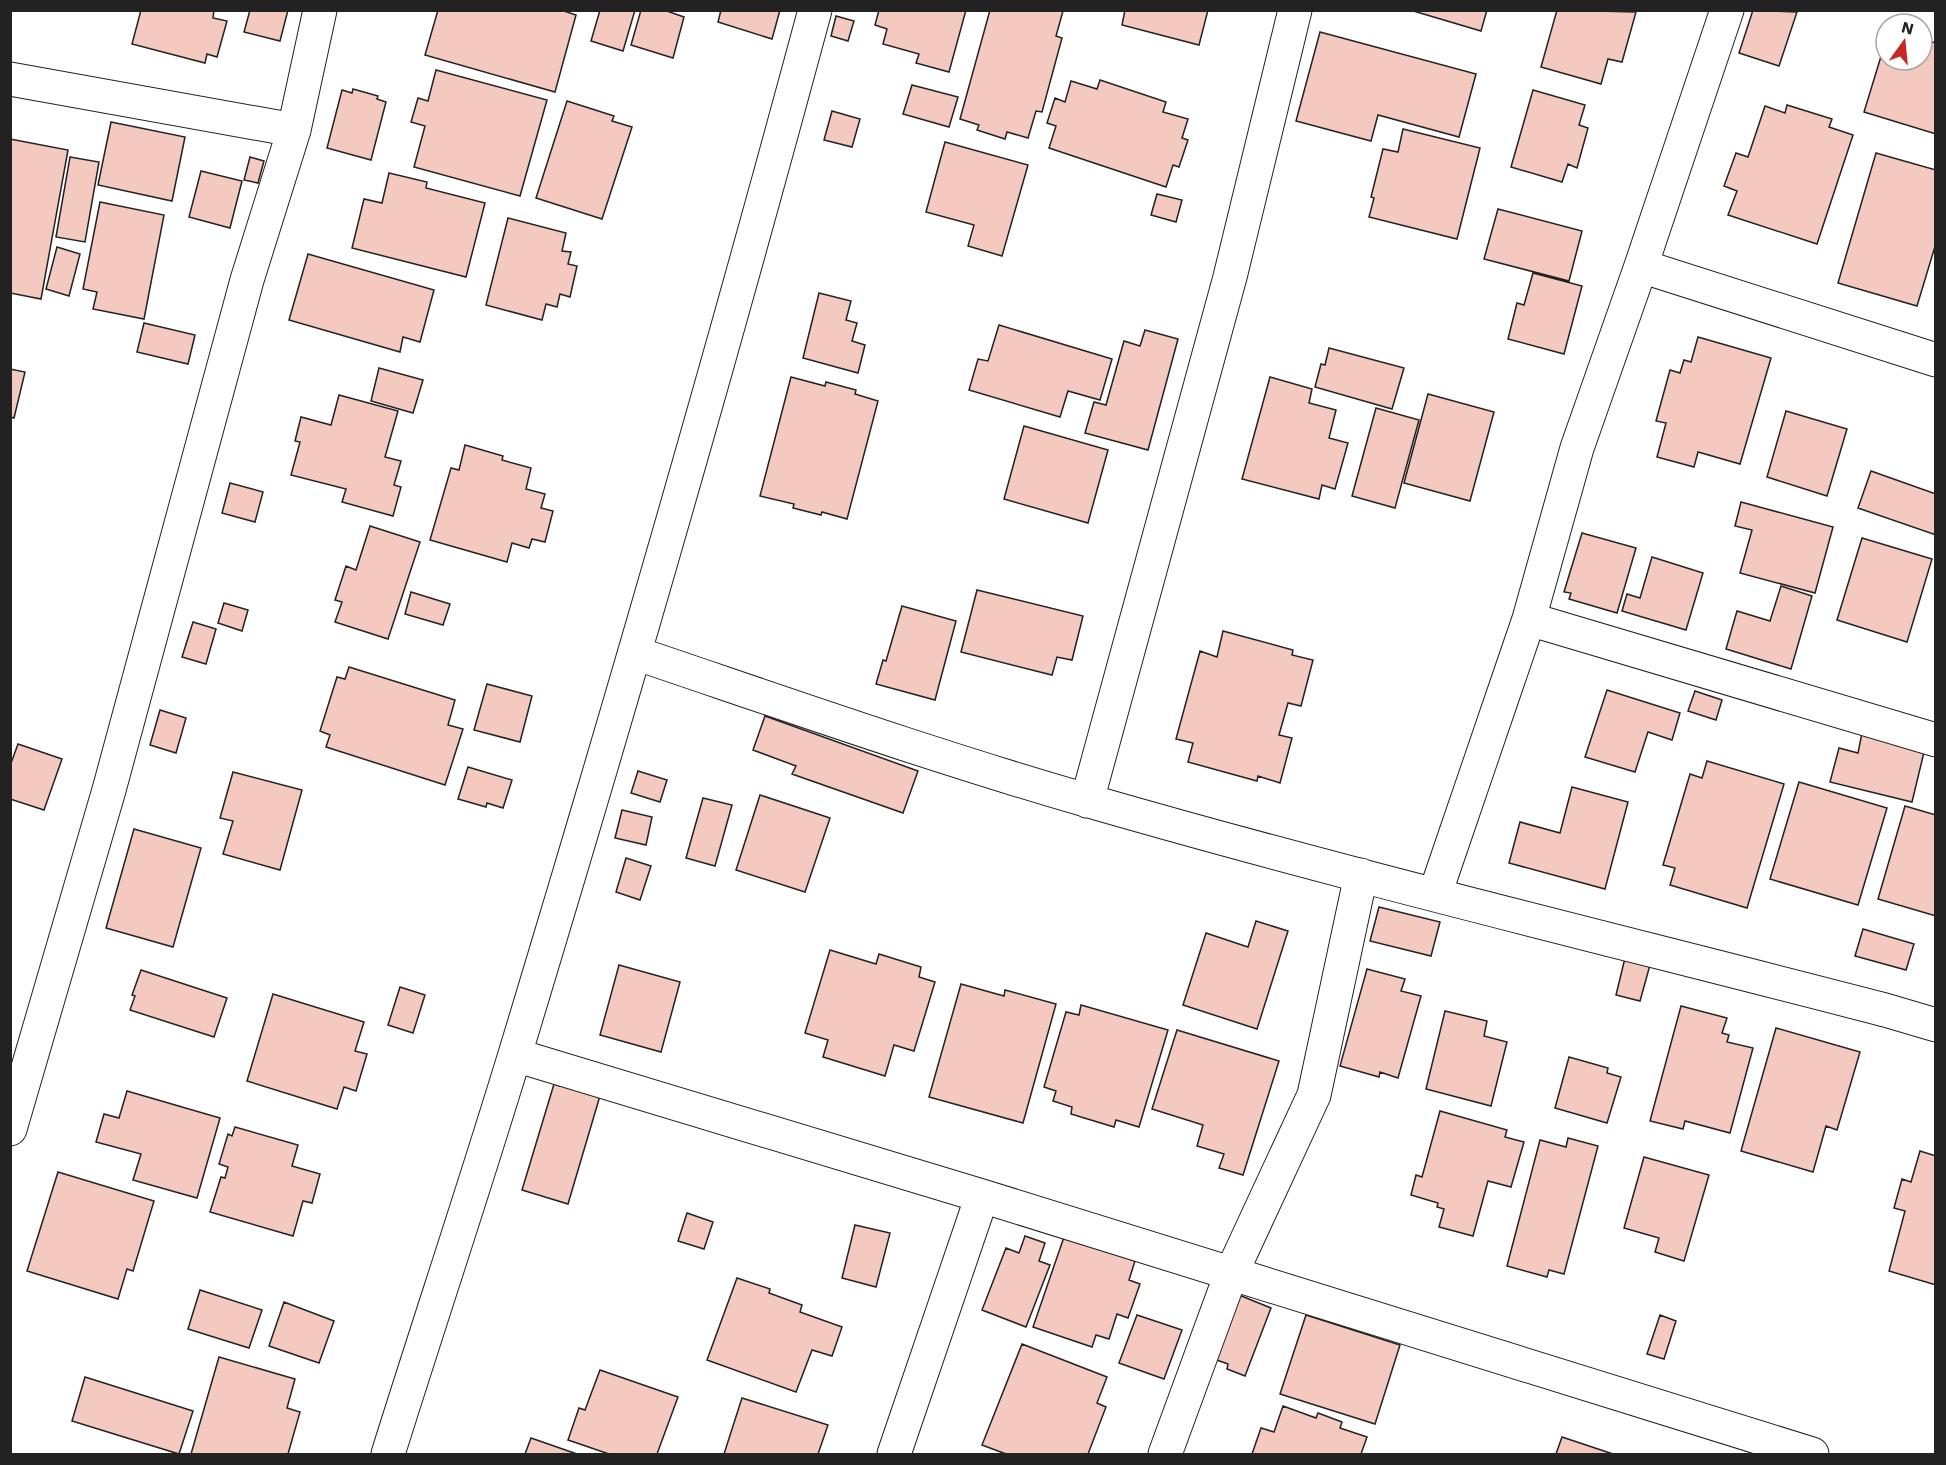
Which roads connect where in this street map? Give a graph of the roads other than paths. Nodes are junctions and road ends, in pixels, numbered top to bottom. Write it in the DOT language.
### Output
graph roads {
  1 [pos="320,10"];
  2 [pos="815,10"];
  3 [pos="1295,10"];
  4 [pos="1726,10"];
  5 [pos="10,79"];
  6 [pos="294,130"];
  7 [pos="1641,266"];
  8 [pos="1935,360"];
  9 [pos="1529,619"];
  10 [pos="635,653"];
  11 [pos="1935,740"];
  12 [pos="1087,801"];
  13 [pos="1361,875"];
  14 [pos="1435,894"];
  15 [pos="1935,1025"];
  16 [pos="515,1055"];
  17 [pos="10,1129"];
  18 [pos="982,1196"];
  19 [pos="1231,1274"];
  20 [pos="388,1455"];
  21 [pos="894,1455"];
  22 [pos="1165,1455"];
  23 [pos="1812,1455"];
  1 -- 6 [label="street"];
  2 -- 10 [label="street"];
  3 -- 12 [label="street"];
  4 -- 7 [label="street"];
  5 -- 6 [label="street"];
  6 -- 17 [label="street"];
  7 -- 8 [label="street"];
  7 -- 9 [label="street"];
  9 -- 11 [label="street"];
  9 -- 14 [label="street"];
  10 -- 12 [label="street"];
  10 -- 16 [label="street"];
  12 -- 13 [label="street"];
  13 -- 14 [label="street"];
  13 -- 19 [label="street"];
  14 -- 15 [label="street"];
  16 -- 18 [label="street"];
  16 -- 20 [label="street"];
  18 -- 19 [label="street"];
  18 -- 21 [label="street"];
  19 -- 22 [label="street"];
  19 -- 23 [label="street"];
}
